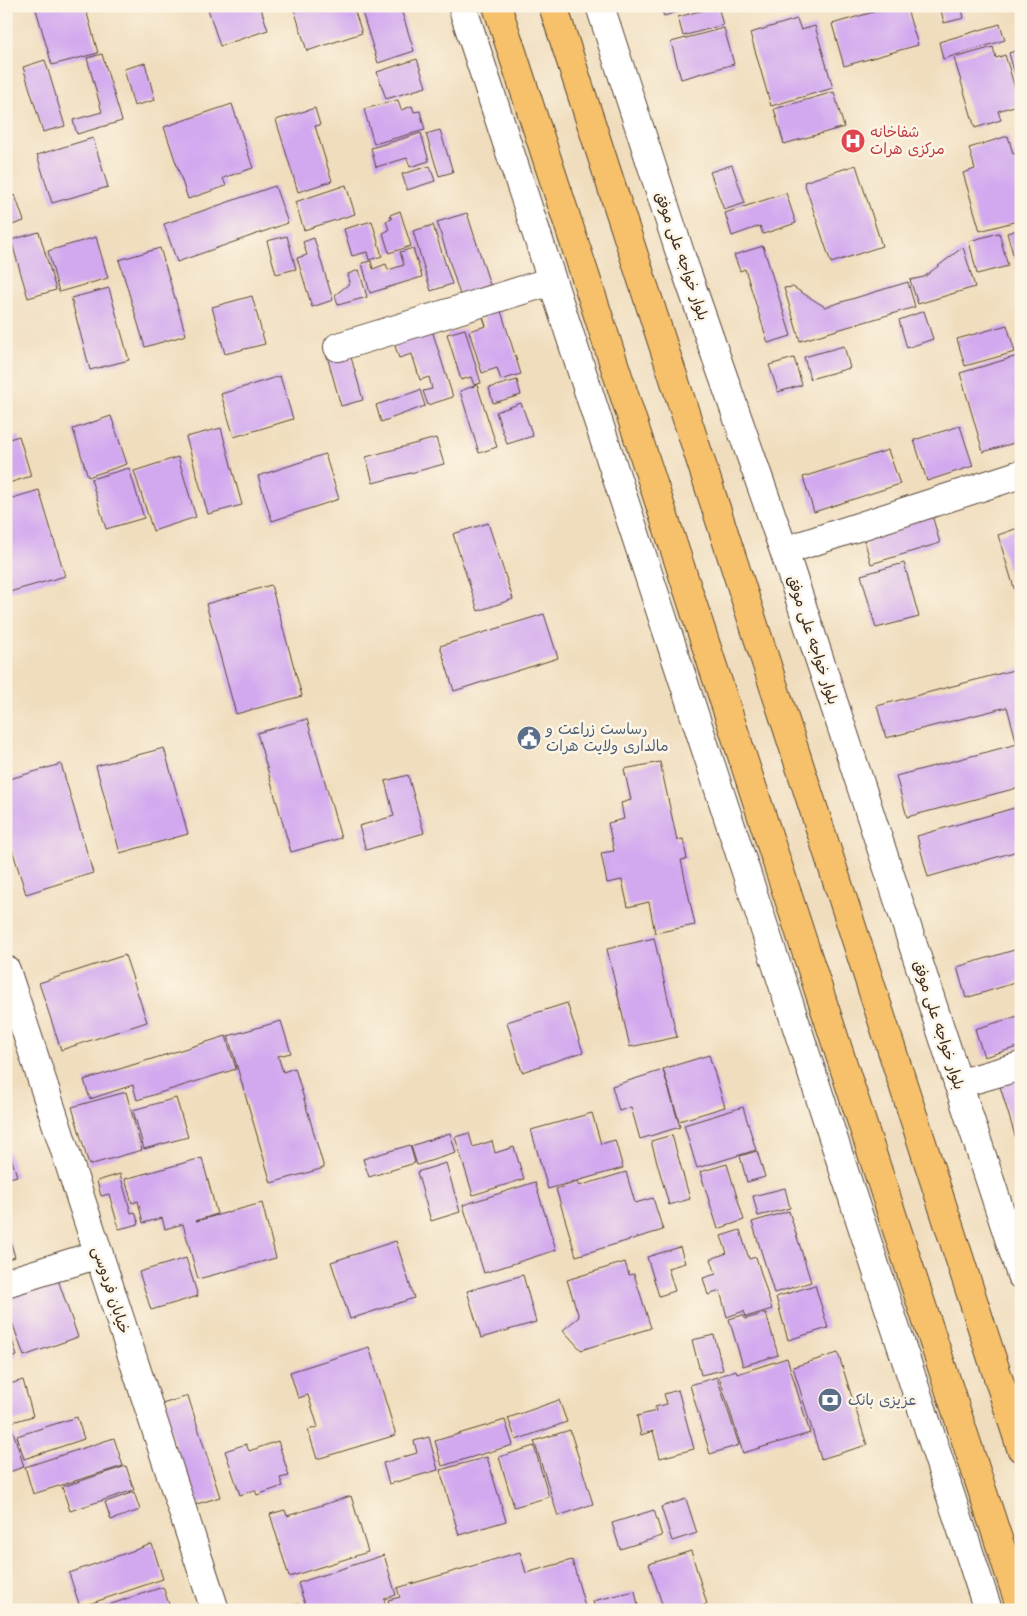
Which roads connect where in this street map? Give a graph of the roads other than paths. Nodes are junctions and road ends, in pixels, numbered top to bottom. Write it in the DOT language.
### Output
graph roads {
  1 [pos="462,6"];
  2 [pos="497,6"];
  3 [pos="553,6"];
  4 [pos="600,6"];
  5 [pos="552,281"];
  6 [pos="338,347"];
  7 [pos="1021,474"];
  8 [pos="784,551"];
  9 [pos="6,970"];
  10 [pos="15,1028"];
  11 [pos="1021,1066"];
  12 [pos="958,1084"];
  13 [pos="99,1254"];
  14 [pos="1021,1275"];
  15 [pos="6,1283"];
  16 [pos="1021,1448"];
  17 [pos="1021,1609"];
  18 [pos="215,1610"];
  19 [pos="988,1610"];
  1 -- 5 [label="street"];
  2 -- 17 [label="highway"];
  3 -- 16 [label="highway"];
  4 -- 8 [label="street, بلوار خواجه علی موفق"];
  5 -- 6 [label="street"];
  5 -- 19 [label="street"];
  7 -- 8 [label="street"];
  8 -- 12 [label="street, بلوار خواجه علی موفق"];
  9 -- 10 [label="street, خیابان فردوسی"];
  10 -- 13 [label="street, خیابان فردوسی"];
  11 -- 12 [label="street"];
  12 -- 14 [label="street, بلوار خواجه علی موفق"];
  13 -- 15 [label="street"];
  13 -- 18 [label="street, خیابان فردوسی"];
}
